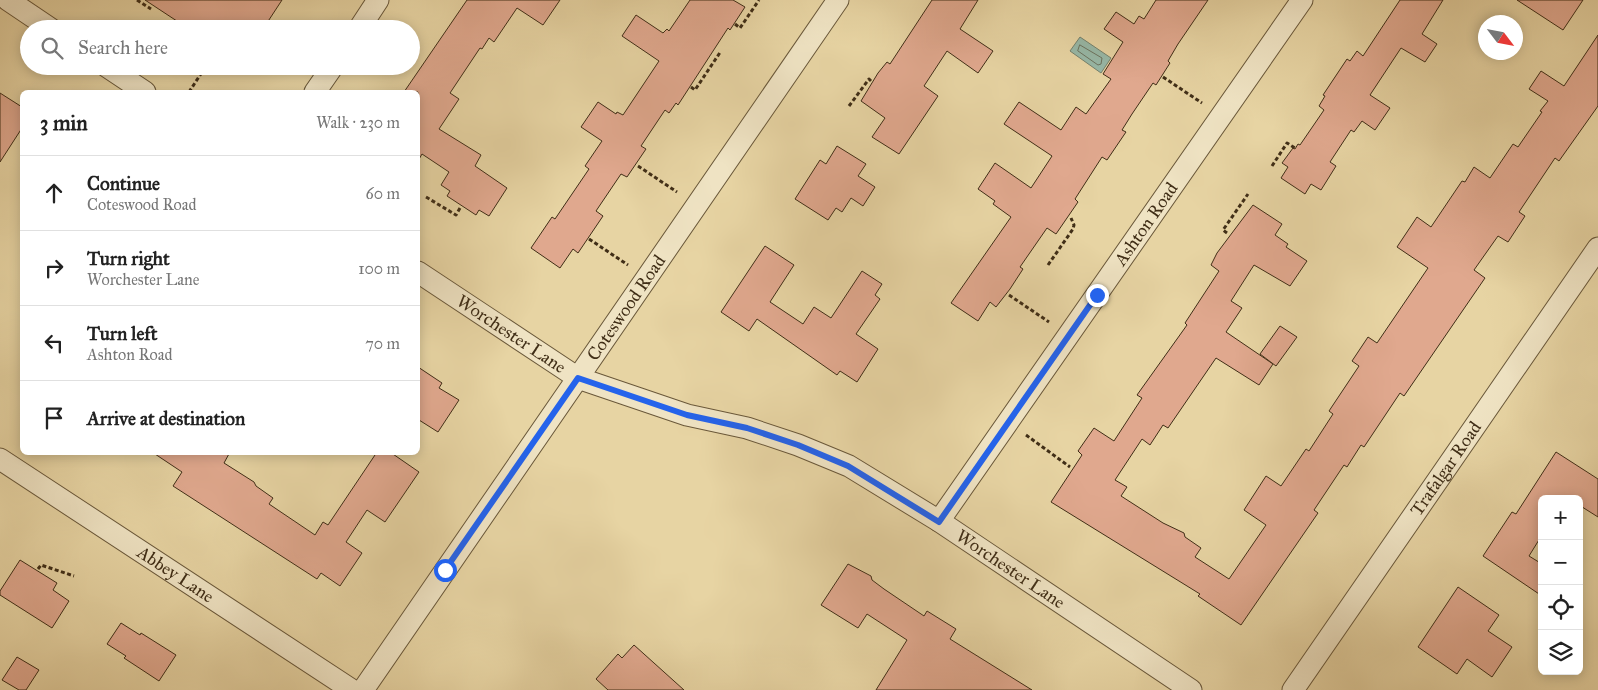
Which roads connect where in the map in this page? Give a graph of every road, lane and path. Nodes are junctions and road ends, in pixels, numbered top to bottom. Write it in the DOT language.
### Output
graph roads {
  1 [pos="8,0"];
  2 [pos="137,0"];
  3 [pos="378,0"];
  4 [pos="759,0"];
  5 [pos="838,0"];
  6 [pos="1302,0"];
  7 [pos="151,9"];
  8 [pos="38,20"];
  9 [pos="365,20"];
  10 [pos="735,24"];
  11 [pos="721,52"];
  12 [pos="120,75"];
  13 [pos="200,75"];
  14 [pos="326,75"];
  15 [pos="1163,77"];
  16 [pos="871,81"];
  17 [pos="691,87"];
  18 [pos="143,90"];
  19 [pos="190,90"];
  20 [pos="315,90"];
  21 [pos="849,106"];
  22 [pos="1206,106"];
  23 [pos="1295,148"];
  24 [pos="638,166"];
  25 [pos="1272,166"];
  26 [pos="1248,194"];
  27 [pos="682,195"];
  28 [pos="426,197"];
  29 [pos="460,208"];
  30 [pos="1071,218"];
  31 [pos="1227,232"];
  32 [pos="590,239"];
  33 [pos="1598,248"];
  34 [pos="1048,265"];
  35 [pos="633,268"];
  36 [pos="420,273"];
  37 [pos="1009,296"];
  38 [pos="1054,326"];
  39 [pos="578,378"];
  40 [pos="1023,433"];
  41 [pos="0,458"];
  42 [pos="1070,467"];
  43 [pos="939,522"];
  44 [pos="38,569"];
  45 [pos="74,576"];
  46 [pos="352,690"];
  47 [pos="363,690"];
  48 [pos="1191,690"];
  49 [pos="1293,690"];
  1 -- 8 [label="street"];
  2 -- 7 [label="path"];
  3 -- 9 [label="street"];
  4 -- 10 [label="path"];
  5 -- 39 [label="street, Coteswood Road"];
  6 -- 43 [label="street, Ashton Road"];
  11 -- 17 [label="path"];
  12 -- 18 [label="street"];
  13 -- 19 [label="path"];
  14 -- 20 [label="street"];
  15 -- 22 [label="path"];
  16 -- 21 [label="path"];
  23 -- 25 [label="path"];
  24 -- 27 [label="path"];
  26 -- 31 [label="path"];
  28 -- 29 [label="path"];
  30 -- 34 [label="path"];
  32 -- 35 [label="path"];
  33 -- 49 [label="street, Trafalgar Road"];
  36 -- 39 [label="street, Worchester Lane"];
  37 -- 38 [label="path"];
  39 -- 43 [label="street, Worchester Lane"];
  39 -- 47 [label="street, Coteswood Road"];
  40 -- 42 [label="path"];
  41 -- 46 [label="street, Abbey Lane"];
  43 -- 48 [label="street, Worchester Lane"];
  44 -- 45 [label="path"];
}
